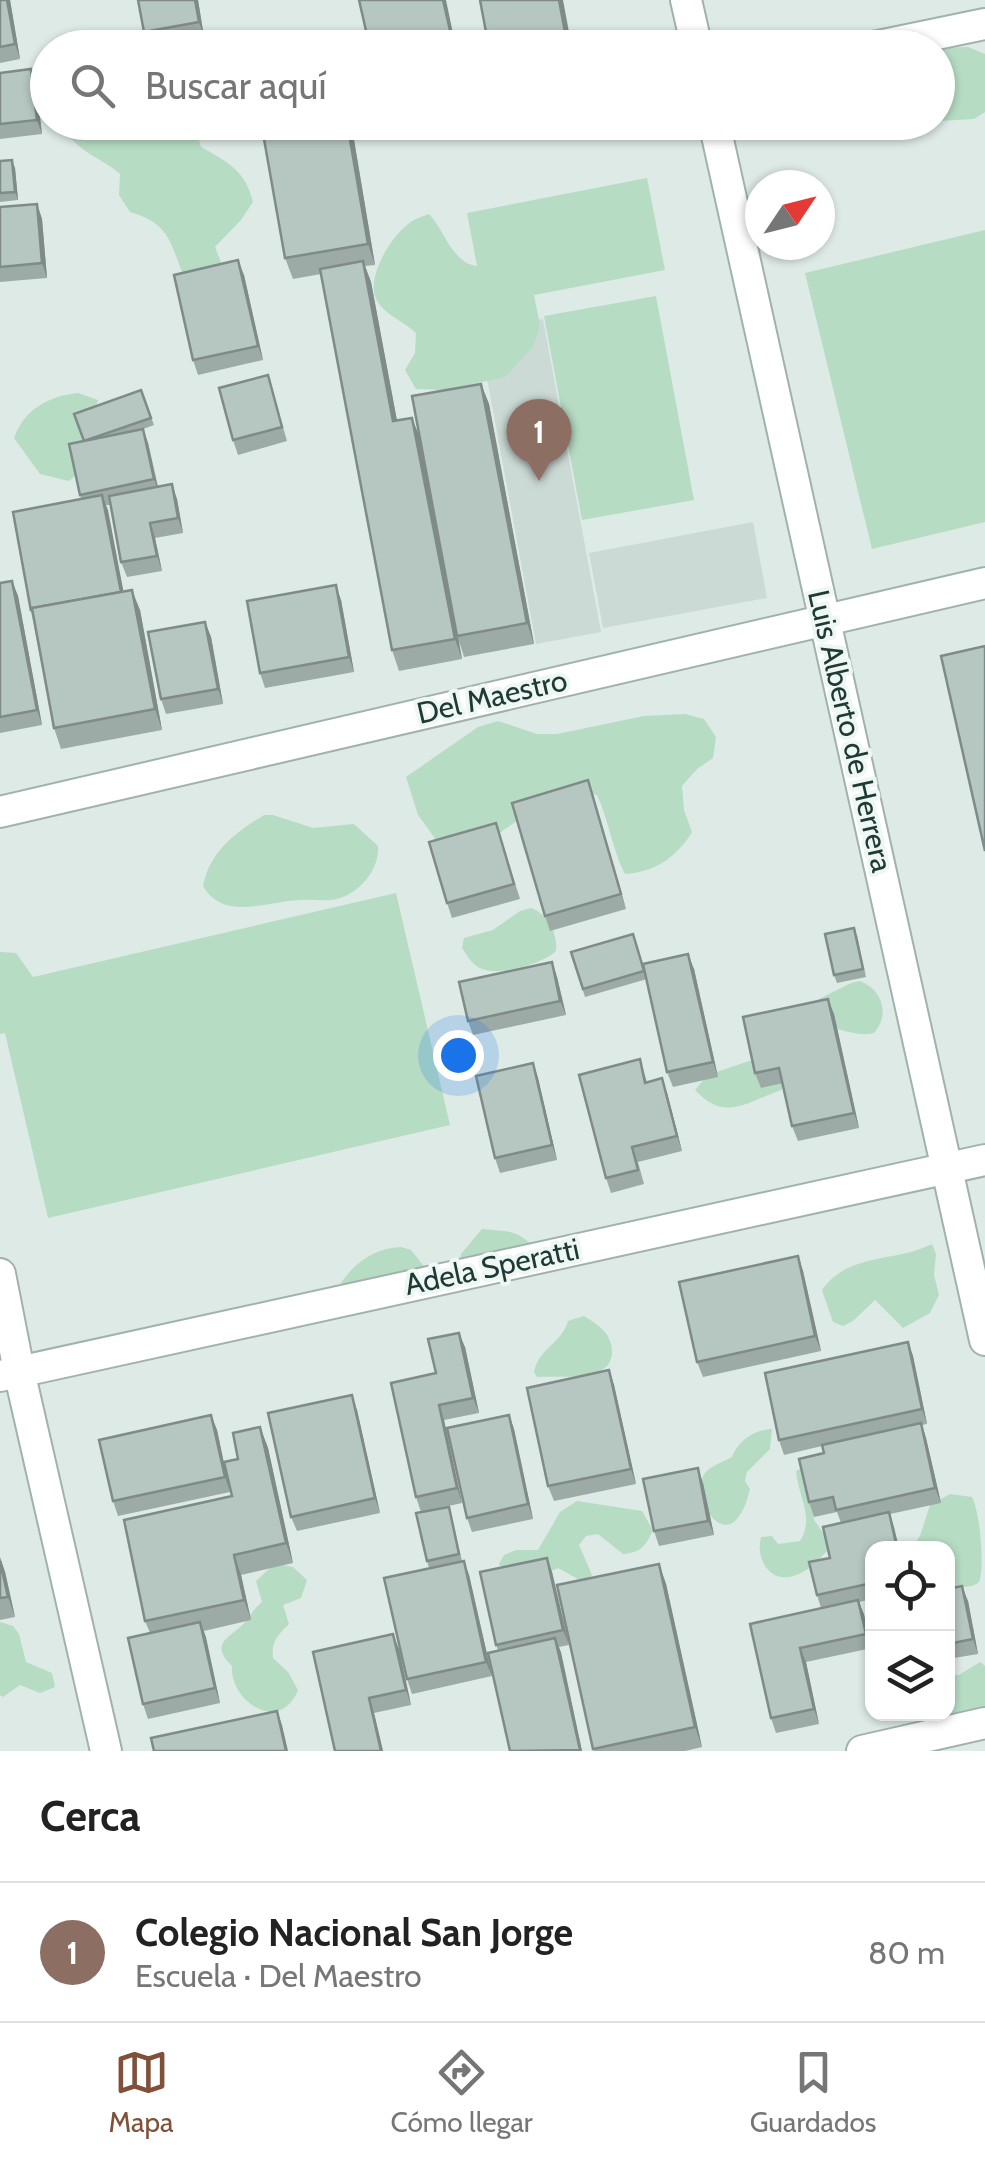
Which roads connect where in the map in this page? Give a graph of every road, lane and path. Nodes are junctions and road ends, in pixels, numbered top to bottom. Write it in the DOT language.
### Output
graph roads {
  1 [pos="686,0"];
  2 [pos="985,24"];
  3 [pos="693,30"];
  4 [pos="955,30"];
  5 [pos="718,140"];
  6 [pos="985,583"];
  7 [pos="825,619"];
  8 [pos="0,812"];
  9 [pos="985,1160"];
  10 [pos="947,1168"];
  11 [pos="0,1274"];
  12 [pos="985,1340"];
  13 [pos="9,1374"];
  14 [pos="985,1723"];
  15 [pos="106,1751"];
  16 [pos="862,1751"];
  1 -- 3 [label="street"];
  2 -- 4 [label="street"];
  5 -- 7 [label="street, Luis Alberto de Herrera"];
  6 -- 7 [label="street, Del Maestro"];
  7 -- 8 [label="street, Del Maestro"];
  7 -- 10 [label="street, Luis Alberto de Herrera"];
  9 -- 10 [label="street, Adela Speratti"];
  10 -- 12 [label="street, Luis Alberto de Herrera"];
  10 -- 13 [label="street, Adela Speratti"];
  11 -- 13 [label="street"];
  13 -- 15 [label="street"];
  14 -- 16 [label="street"];
}
